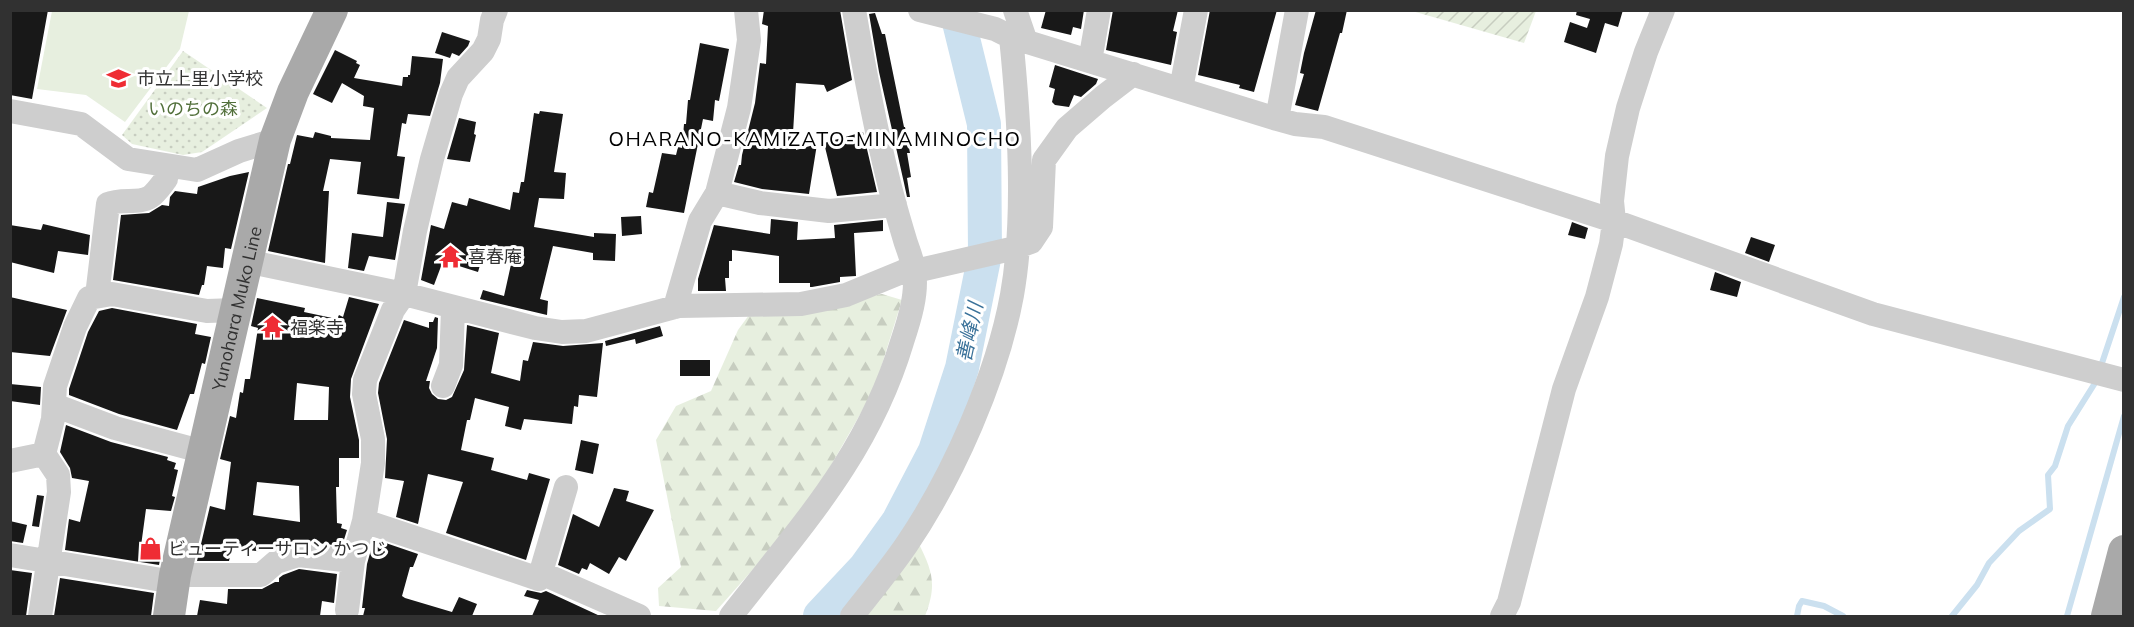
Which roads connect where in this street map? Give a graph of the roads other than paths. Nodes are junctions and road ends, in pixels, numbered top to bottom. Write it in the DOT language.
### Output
graph roads {
  1 [pos="332,10"];
  2 [pos="496,10"];
  3 [pos="746,10"];
  4 [pos="854,10"];
  5 [pos="920,10"];
  6 [pos="1015,10"];
  7 [pos="1099,10"];
  8 [pos="1196,10"];
  9 [pos="1298,10"];
  10 [pos="1664,10"];
  11 [pos="1005,30"];
  12 [pos="1090,61"];
  13 [pos="1133,74"];
  14 [pos="1181,89"];
  15 [pos="10,111"];
  16 [pos="1277,119"];
  17 [pos="275,140"];
  18 [pos="166,178"];
  19 [pos="717,193"];
  20 [pos="895,205"];
  21 [pos="1614,220"];
  22 [pos="1014,248"];
  23 [pos="246,261"];
  24 [pos="919,270"];
  25 [pos="404,294"];
  26 [pos="98,296"];
  27 [pos="675,307"];
  28 [pos="453,309"];
  29 [pos="235,310"];
  30 [pos="2124,380"];
  31 [pos="443,386"];
  32 [pos="54,405"];
  33 [pos="204,452"];
  34 [pos="44,454"];
  35 [pos="10,461"];
  36 [pos="566,487"];
  37 [pos="364,521"];
  38 [pos="2124,551"];
  39 [pos="10,555"];
  40 [pos="353,561"];
  41 [pos="49,563"];
  42 [pos="541,573"];
  43 [pos="174,578"];
  44 [pos="347,610"];
  45 [pos="40,616"];
  46 [pos="169,616"];
  47 [pos="639,616"];
  48 [pos="730,616"];
  49 [pos="852,616"];
  50 [pos="1502,616"];
  51 [pos="2107,616"];
  1 -- 17 [label="main road, Yunohara Muko Line"];
  2 -- 25 [label="street"];
  3 -- 19 [label="street"];
  4 -- 20 [label="street"];
  5 -- 11 [label="street"];
  6 -- 11 [label="street"];
  7 -- 12 [label="street"];
  8 -- 14 [label="street"];
  9 -- 16 [label="street"];
  10 -- 21 [label="street"];
  11 -- 12 [label="street"];
  11 -- 22 [label="street"];
  12 -- 13 [label="street"];
  13 -- 14 [label="street"];
  13 -- 22 [label="street"];
  14 -- 16 [label="street"];
  15 -- 17 [label="street"];
  16 -- 21 [label="street"];
  17 -- 23 [label="main road, Yunohara Muko Line"];
  18 -- 26 [label="street"];
  19 -- 20 [label="street"];
  19 -- 27 [label="street"];
  20 -- 24 [label="street"];
  21 -- 30 [label="street"];
  21 -- 50 [label="street"];
  22 -- 24 [label="street"];
  22 -- 49 [label="street"];
  23 -- 25 [label="street"];
  23 -- 29 [label="main road, Yunohara Muko Line"];
  24 -- 27 [label="street"];
  24 -- 48 [label="street"];
  25 -- 28 [label="street"];
  25 -- 37 [label="street"];
  26 -- 29 [label="street"];
  26 -- 32 [label="street"];
  27 -- 28 [label="street"];
  28 -- 31 [label="street"];
  29 -- 33 [label="main road, Yunohara Muko Line"];
  32 -- 33 [label="street"];
  32 -- 34 [label="street"];
  33 -- 43 [label="main road, Yunohara Muko Line"];
  34 -- 35 [label="street"];
  34 -- 41 [label="street"];
  36 -- 42 [label="street"];
  37 -- 40 [label="street"];
  37 -- 42 [label="street"];
  38 -- 51 [label="main road"];
  39 -- 41 [label="street"];
  40 -- 43 [label="street"];
  40 -- 44 [label="street"];
  41 -- 43 [label="street"];
  41 -- 45 [label="street"];
  42 -- 47 [label="street"];
  43 -- 46 [label="main road, Yunohara Muko Line"];
}
